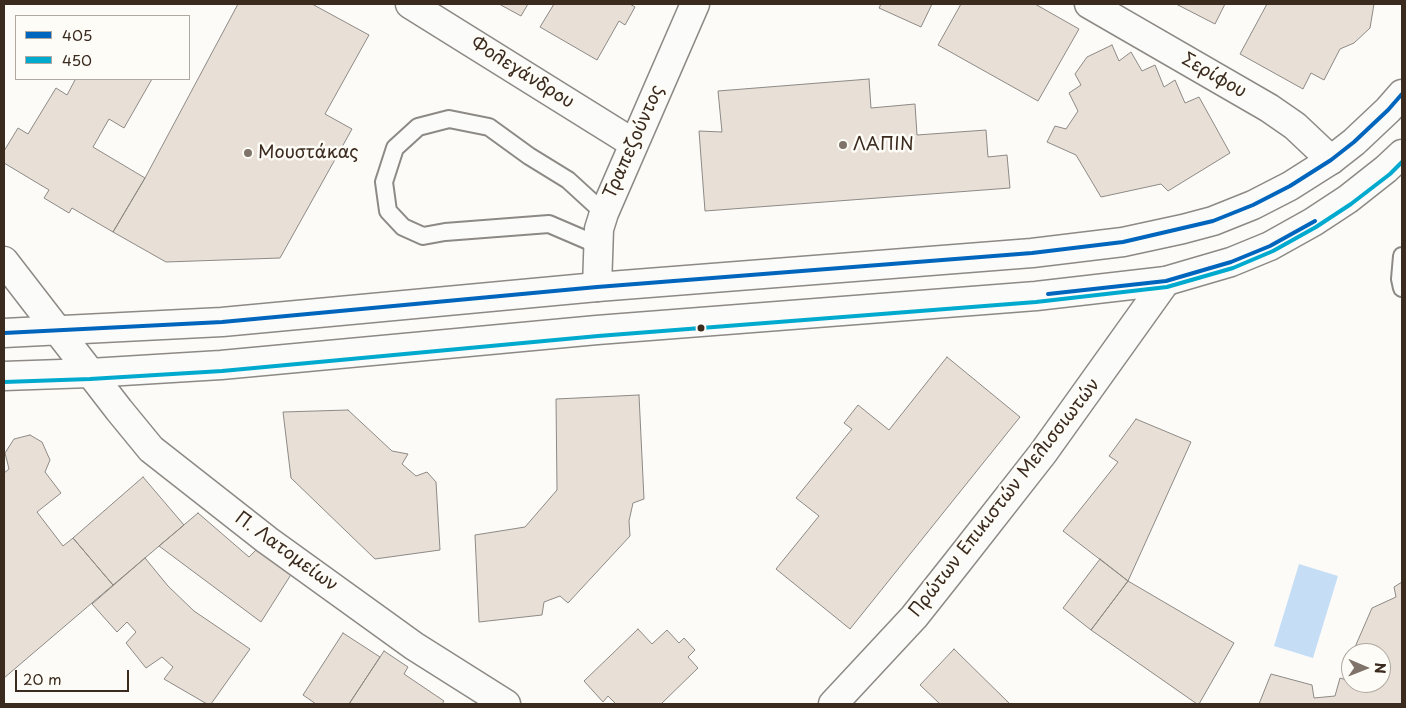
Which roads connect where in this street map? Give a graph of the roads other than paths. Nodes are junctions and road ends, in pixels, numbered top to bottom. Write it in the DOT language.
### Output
graph roads {
  1 [pos="410,4"];
  2 [pos="695,4"];
  3 [pos="1089,4"];
  4 [pos="1402,94"];
  5 [pos="633,143"];
  6 [pos="1331,160"];
  7 [pos="1397,165"];
  8 [pos="604,212"];
  9 [pos="598,245"];
  10 [pos="1402,256"];
  11 [pos="4,261"];
  12 [pos="1166,281"];
  13 [pos="597,287"];
  14 [pos="1402,288"];
  15 [pos="57,331"];
  16 [pos="4,333"];
  17 [pos="90,373"];
  18 [pos="4,376"];
  19 [pos="506,704"];
  20 [pos="833,704"];
  1 -- 5 [label="main road, Φολεγάνδρου"];
  2 -- 5 [label="main road, Τραπεζούντος"];
  3 -- 6 [label="main road, Σερίφου"];
  4 -- 6 [label="main road"];
  5 -- 8 [label="main road, Τραπεζούντος"];
  6 -- 13 [label="main road"];
  7 -- 12 [label="main road"];
  8 -- 9 [label="main road, Τραπεζούντος"];
  8 -- 9 [label="lane"];
  9 -- 13 [label="main road, Τραπεζούντος"];
  10 -- 14 [label="lane"];
  11 -- 15 [label="main road, Π. Λατομείων"];
  12 -- 17 [label="main road"];
  12 -- 20 [label="main road, Πρώτων Επικιστών Μελισσιωτών"];
  13 -- 15 [label="main road"];
  15 -- 16 [label="main road"];
  15 -- 17 [label="main road, Π. Λατομείων"];
  17 -- 18 [label="main road"];
  17 -- 19 [label="main road, Π. Λατομείων"];
}
